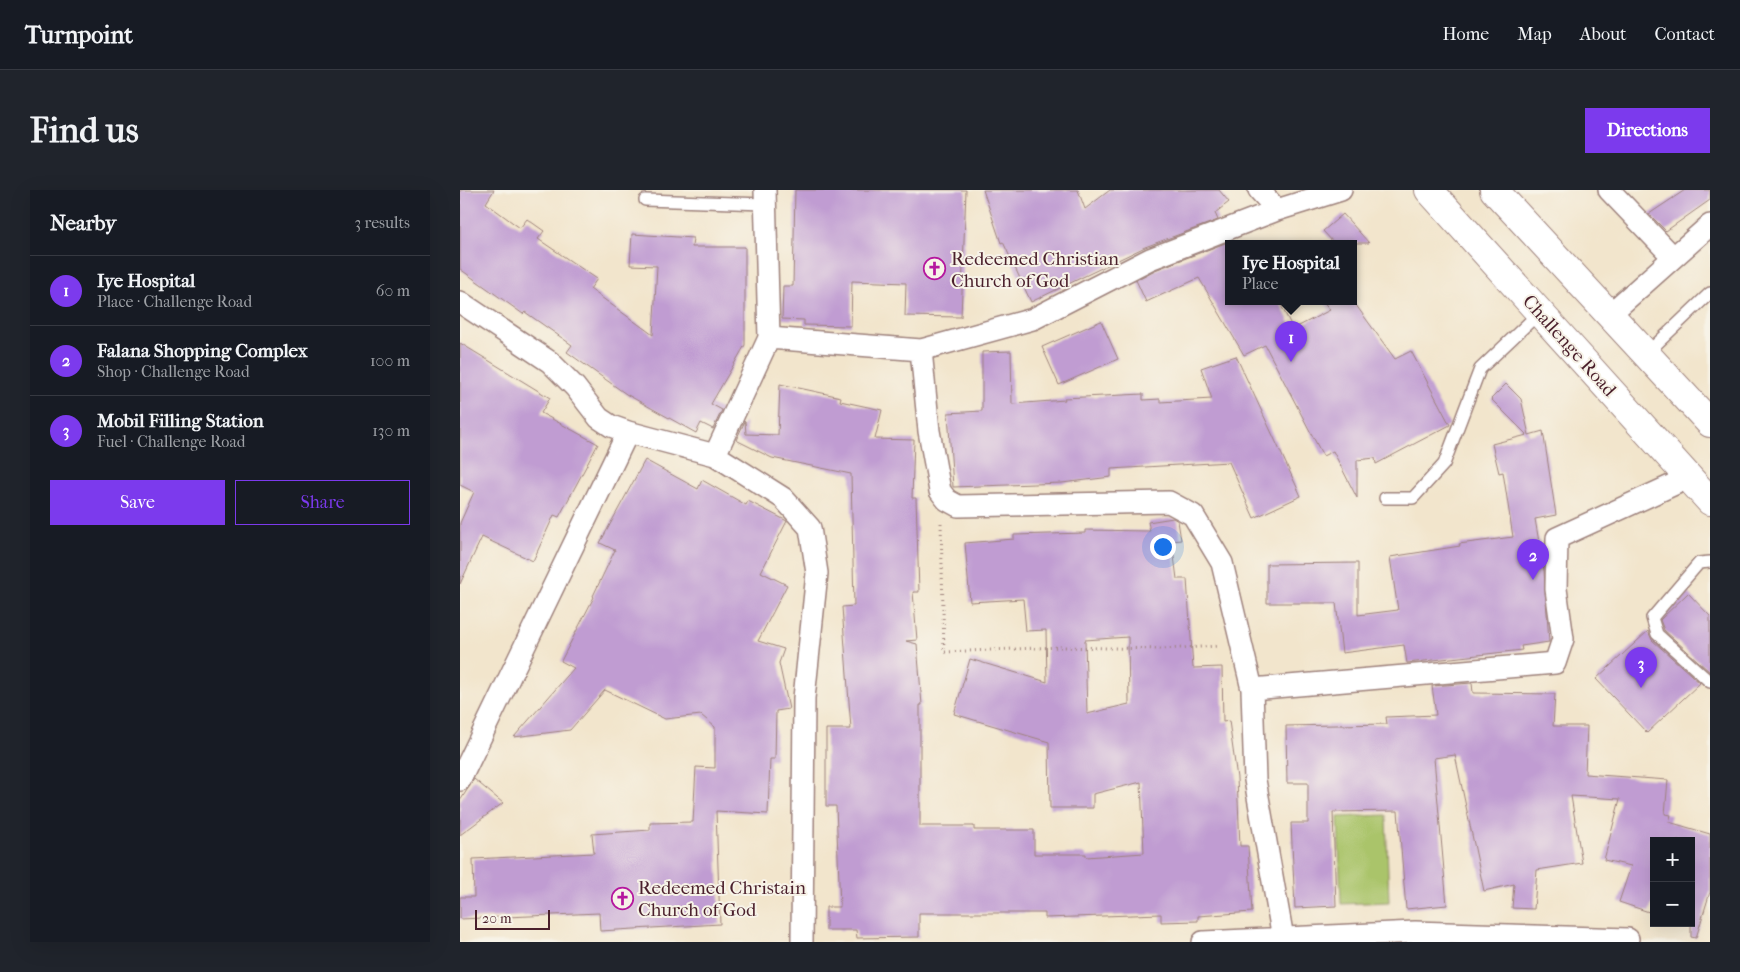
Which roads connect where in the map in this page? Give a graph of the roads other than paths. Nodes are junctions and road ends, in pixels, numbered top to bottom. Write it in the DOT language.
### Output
graph roads {
  1 [pos="1259,190"];
  2 [pos="1341,190"];
  3 [pos="1429,190"];
  4 [pos="1494,190"];
  5 [pos="1608,190"];
  6 [pos="764,197"];
  7 [pos="645,200"];
  8 [pos="1276,210"];
  9 [pos="1710,225"];
  10 [pos="1673,257"];
  11 [pos="1710,293"];
  12 [pos="460,302"];
  13 [pos="1540,312"];
  14 [pos="1610,314"];
  15 [pos="769,338"];
  16 [pos="921,350"];
  17 [pos="1646,354"];
  18 [pos="1710,423"];
  19 [pos="628,432"];
  20 [pos="715,456"];
  21 [pos="1690,477"];
  22 [pos="1385,498"];
  23 [pos="1710,501"];
  24 [pos="1710,562"];
  25 [pos="1710,682"];
  26 [pos="1252,689"];
  27 [pos="460,780"];
  28 [pos="1283,938"];
  29 [pos="1628,939"];
  30 [pos="802,942"];
  31 [pos="1203,942"];
  1 -- 8 [label="street"];
  2 -- 8 [label="street"];
  3 -- 13 [label="main road, Challenge Road"];
  4 -- 14 [label="main road"];
  5 -- 10 [label="street"];
  6 -- 7 [label="lane"];
  6 -- 15 [label="street"];
  8 -- 16 [label="street"];
  9 -- 10 [label="street"];
  10 -- 14 [label="street"];
  11 -- 17 [label="lane"];
  12 -- 19 [label="street"];
  13 -- 21 [label="main road, Challenge Road"];
  13 -- 22 [label="lane"];
  14 -- 17 [label="main road"];
  15 -- 16 [label="street"];
  15 -- 20 [label="street"];
  16 -- 26 [label="street"];
  17 -- 18 [label="main road"];
  19 -- 20 [label="street"];
  19 -- 27 [label="street"];
  20 -- 30 [label="street"];
  21 -- 23 [label="main road, Challenge Road"];
  21 -- 26 [label="street"];
  24 -- 25 [label="lane"];
  26 -- 28 [label="street"];
  28 -- 29 [label="street"];
  28 -- 31 [label="street"];
}
